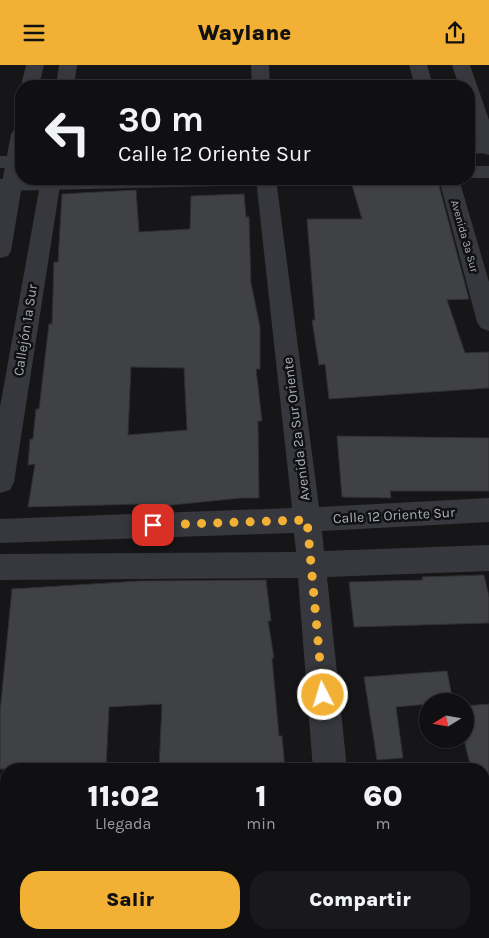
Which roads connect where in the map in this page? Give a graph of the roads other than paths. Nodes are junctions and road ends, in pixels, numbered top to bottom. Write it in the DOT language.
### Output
graph roads {
  1 [pos="35,65"];
  2 [pos="68,65"];
  3 [pos="260,65"];
  4 [pos="418,65"];
  5 [pos="461,65"];
  6 [pos="31,80"];
  7 [pos="66,80"];
  8 [pos="261,80"];
  9 [pos="422,80"];
  10 [pos="466,80"];
  11 [pos="475,107"];
  12 [pos="475,148"];
  13 [pos="489,148"];
  14 [pos="12,162"];
  15 [pos="489,171"];
  16 [pos="475,172"];
  17 [pos="6,184"];
  18 [pos="49,185"];
  19 [pos="267,185"];
  20 [pos="451,185"];
  21 [pos="0,251"];
  22 [pos="489,322"];
  23 [pos="0,482"];
  24 [pos="489,510"];
  25 [pos="307,520"];
  26 [pos="0,531"];
  27 [pos="489,558"];
  28 [pos="311,565"];
  29 [pos="0,567"];
  30 [pos="329,763"];
  1 -- 6 [label="street"];
  2 -- 7 [label="street"];
  3 -- 8 [label="street"];
  4 -- 9 [label="street"];
  5 -- 10 [label="street"];
  11 -- 13 [label="street"];
  12 -- 13 [label="street"];
  14 -- 17 [label="street"];
  15 -- 16 [label="street"];
  17 -- 21 [label="street"];
  18 -- 23 [label="street, Callejón 1a Sur"];
  19 -- 25 [label="street, Avenida 2a Sur Oriente"];
  20 -- 22 [label="street, Avenida 3a Sur"];
  24 -- 25 [label="street, Calle 12 Oriente Sur"];
  25 -- 26 [label="street, Calle 12 Oriente Sur"];
  25 -- 28 [label="street, Avenida 2a Sur Oriente"];
  27 -- 28 [label="street"];
  28 -- 29 [label="street"];
  28 -- 30 [label="street, Avenida 2a Sur Oriente"];
}
